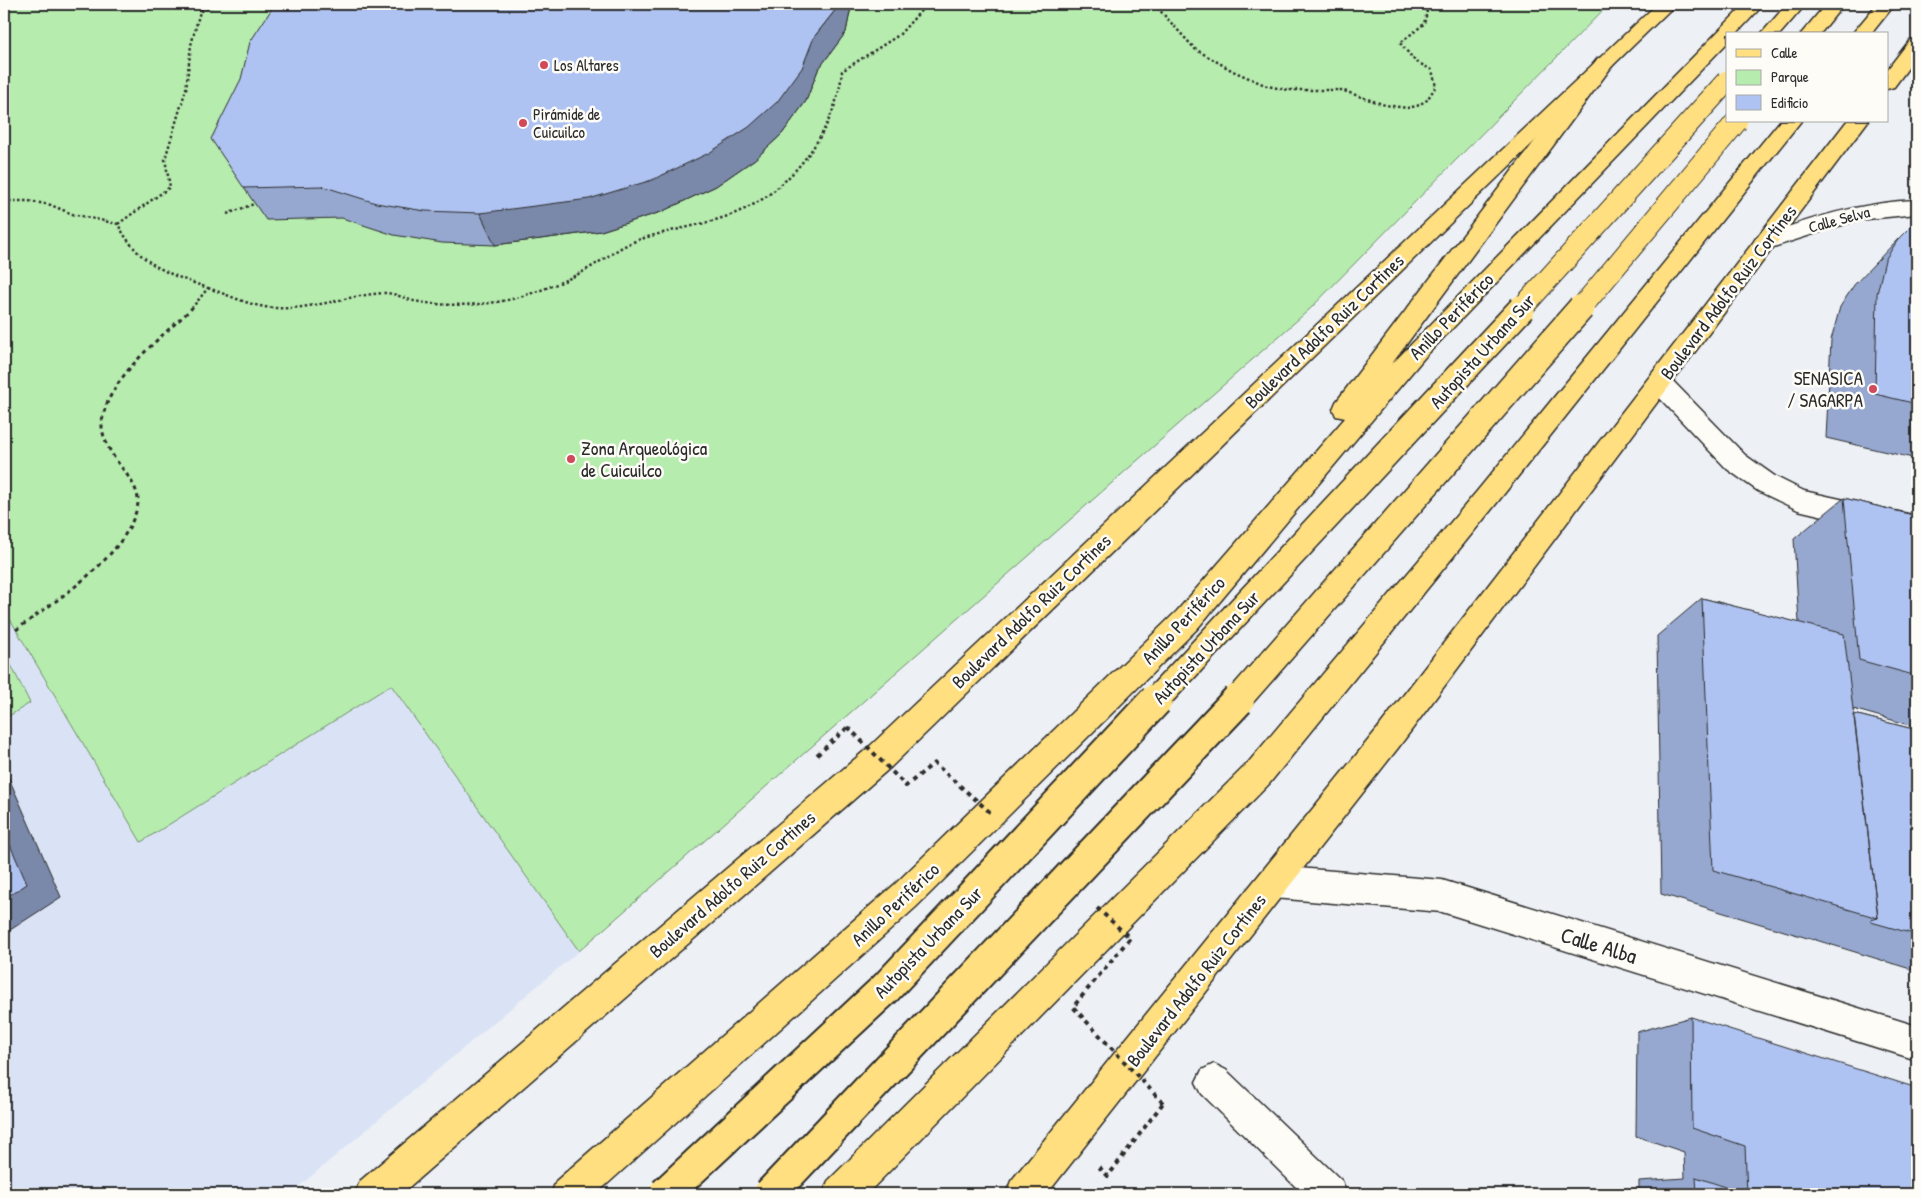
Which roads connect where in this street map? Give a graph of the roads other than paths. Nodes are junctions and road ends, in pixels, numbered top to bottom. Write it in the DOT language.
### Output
graph roads {
  1 [pos="1667,4"];
  2 [pos="1755,4"];
  3 [pos="1797,4"];
  4 [pos="1835,4"];
  5 [pos="1886,4"];
  6 [pos="1728,32"];
  7 [pos="1772,32"];
  8 [pos="1812,32"];
  9 [pos="1864,32"];
  10 [pos="1726,34"];
  11 [pos="1917,44"];
  12 [pos="1605,62"];
  13 [pos="1726,82"];
  14 [pos="1888,82"];
  15 [pos="1736,122"];
  16 [pos="1790,122"];
  17 [pos="1857,122"];
  18 [pos="1917,207"];
  19 [pos="1764,243"];
  20 [pos="1660,382"];
  21 [pos="1917,527"];
  22 [pos="1187,620"];
  23 [pos="1274,882"];
  24 [pos="1917,1043"];
  25 [pos="1214,1082"];
  26 [pos="684,1092"];
  27 [pos="373,1194"];
  28 [pos="551,1194"];
  29 [pos="569,1194"];
  30 [pos="665,1194"];
  31 [pos="770,1194"];
  32 [pos="841,1194"];
  33 [pos="1024,1194"];
  34 [pos="1329,1194"];
  1 -- 12 [label="main road, Boulevard Adolfo Ruiz Cortines"];
  2 -- 6 [label="main road, Anillo Periférico"];
  3 -- 7 [label="main road"];
  4 -- 8 [label="main road"];
  5 -- 9 [label="main road"];
  10 -- 22 [label="main road, Anillo Periférico"];
  11 -- 14 [label="main road"];
  12 -- 22 [label="main road"];
  12 -- 27 [label="main road, Boulevard Adolfo Ruiz Cortines"];
  13 -- 30 [label="main road, Autopista Urbana Sur, bridge"];
  15 -- 31 [label="main road, bridge"];
  16 -- 32 [label="main road"];
  17 -- 19 [label="main road, Boulevard Adolfo Ruiz Cortines"];
  18 -- 19 [label="street, Calle Selva"];
  19 -- 20 [label="main road, Boulevard Adolfo Ruiz Cortines"];
  20 -- 21 [label="street"];
  20 -- 23 [label="main road, Boulevard Adolfo Ruiz Cortines"];
  22 -- 26 [label="main road, Anillo Periférico"];
  23 -- 24 [label="street, Calle Alba"];
  23 -- 33 [label="main road, Boulevard Adolfo Ruiz Cortines"];
  25 -- 34 [label="street"];
  26 -- 28 [label="main road"];
  26 -- 29 [label="main road, Anillo Periférico"];
}
